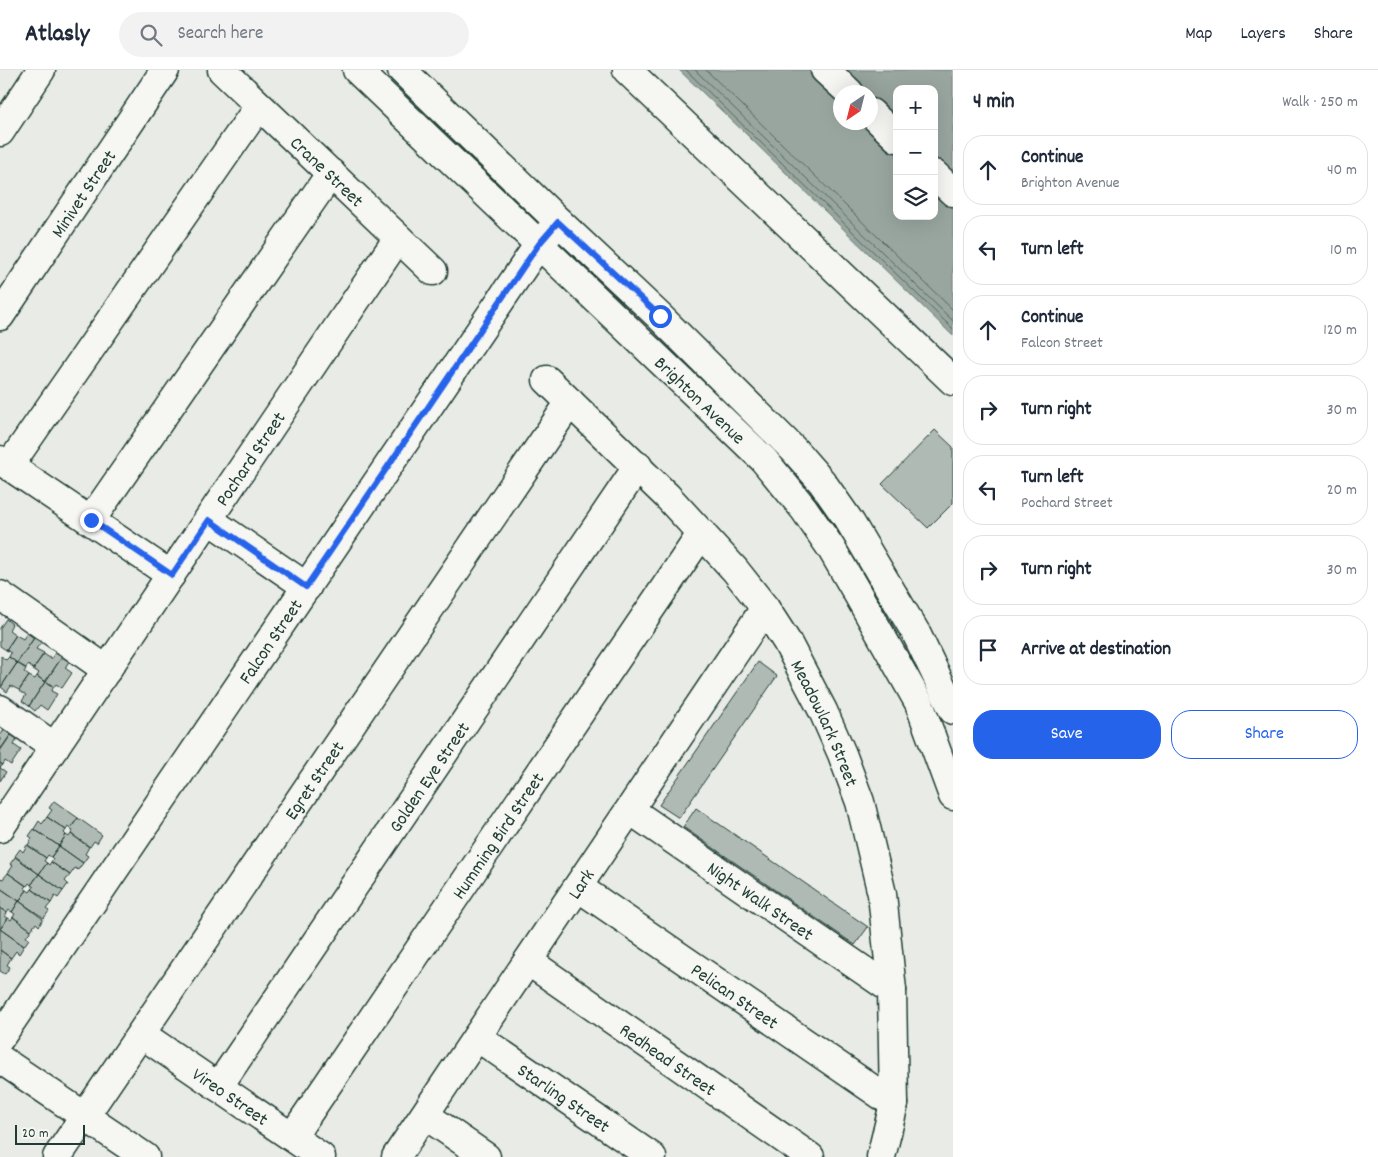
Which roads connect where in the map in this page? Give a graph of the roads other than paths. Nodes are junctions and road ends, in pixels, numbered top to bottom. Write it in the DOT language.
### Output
graph roads {
  1 [pos="41,70"];
  2 [pos="165,70"];
  3 [pos="222,70"];
  4 [pos="357,70"];
  5 [pos="402,70"];
  6 [pos="627,70"];
  7 [pos="825,70"];
  8 [pos="841,85"];
  9 [pos="260,106"];
  10 [pos="878,120"];
  11 [pos="0,132"];
  12 [pos="893,134"];
  13 [pos="330,173"];
  14 [pos="935,175"];
  15 [pos="953,192"];
  16 [pos="558,222"];
  17 [pos="398,238"];
  18 [pos="539,244"];
  19 [pos="433,271"];
  20 [pos="0,316"];
  21 [pos="547,380"];
  22 [pos="953,381"];
  23 [pos="570,402"];
  24 [pos="5,463"];
  25 [pos="638,466"];
  26 [pos="91,520"];
  27 [pos="209,520"];
  28 [pos="702,533"];
  29 [pos="172,575"];
  30 [pos="306,587"];
  31 [pos="0,596"];
  32 [pos="765,608"];
  33 [pos="107,670"];
  34 [pos="0,709"];
  35 [pos="953,710"];
  36 [pos="55,747"];
  37 [pos="953,796"];
  38 [pos="630,810"];
  39 [pos="1,826"];
  40 [pos="578,887"];
  41 [pos="528,961"];
  42 [pos="892,990"];
  43 [pos="140,1034"];
  44 [pos="477,1037"];
  45 [pos="0,1038"];
  46 [pos="0,1059"];
  47 [pos="218,1087"];
  48 [pos="894,1104"];
  49 [pos="425,1115"];
  50 [pos="85,1116"];
  51 [pos="292,1137"];
  52 [pos="57,1157"];
  53 [pos="146,1157"];
  54 [pos="321,1157"];
  55 [pos="396,1157"];
  56 [pos="486,1157"];
  57 [pos="652,1157"];
  58 [pos="810,1157"];
  59 [pos="881,1157"];
  1 -- 11 [label="street"];
  2 -- 20 [label="street, Minivet Street"];
  3 -- 9 [label="street, Crane Street"];
  4 -- 18 [label="street, Brighton Avenue"];
  5 -- 16 [label="street, Brighton Avenue"];
  6 -- 22 [label="street"];
  7 -- 8 [label="street"];
  9 -- 13 [label="street, Crane Street"];
  9 -- 24 [label="street"];
  10 -- 12 [label="street"];
  13 -- 17 [label="street, Crane Street"];
  13 -- 26 [label="street"];
  14 -- 15 [label="street"];
  16 -- 18 [label="street, Falcon Street"];
  16 -- 35 [label="street, Brighton Avenue"];
  17 -- 19 [label="street, Crane Street"];
  17 -- 27 [label="street, Pochard Street"];
  18 -- 30 [label="street, Falcon Street"];
  18 -- 37 [label="street, Brighton Avenue"];
  21 -- 23 [label="street, Meadowlark Street"];
  23 -- 25 [label="street, Meadowlark Street"];
  23 -- 43 [label="street, Egret Street"];
  24 -- 26 [label="street"];
  25 -- 28 [label="street, Meadowlark Street"];
  25 -- 47 [label="street, Golden Eye Street"];
  26 -- 29 [label="street"];
  27 -- 29 [label="street, Pochard Street"];
  27 -- 30 [label="street"];
  28 -- 32 [label="street, Meadowlark Street"];
  28 -- 51 [label="street, Humming Bird Street"];
  29 -- 33 [label="street, Pochard Street"];
  30 -- 45 [label="street, Falcon Street"];
  31 -- 33 [label="street"];
  32 -- 38 [label="street, Lark"];
  32 -- 42 [label="street, Meadowlark Street"];
  33 -- 36 [label="street, Pochard Street"];
  34 -- 36 [label="street"];
  36 -- 39 [label="street, Pochard Street"];
  38 -- 40 [label="street, Lark"];
  38 -- 42 [label="street, Night Walk Street"];
  40 -- 41 [label="street, Lark"];
  40 -- 48 [label="street, Pelican Street"];
  41 -- 44 [label="street, Lark"];
  41 -- 58 [label="street, Redhead Street"];
  42 -- 48 [label="street, Meadowlark Street"];
  43 -- 47 [label="street, Vireo Street"];
  43 -- 50 [label="street, Egret Street"];
  44 -- 49 [label="street, Lark"];
  44 -- 57 [label="street, Starling Street"];
  46 -- 50 [label="street"];
  47 -- 51 [label="street, Vireo Street"];
  48 -- 59 [label="street, Meadowlark Street"];
  49 -- 55 [label="street, Lark"];
  49 -- 56 [label="street"];
  50 -- 52 [label="street, Egret Street"];
  50 -- 53 [label="street"];
  51 -- 54 [label="street, Vireo Street"];
}
